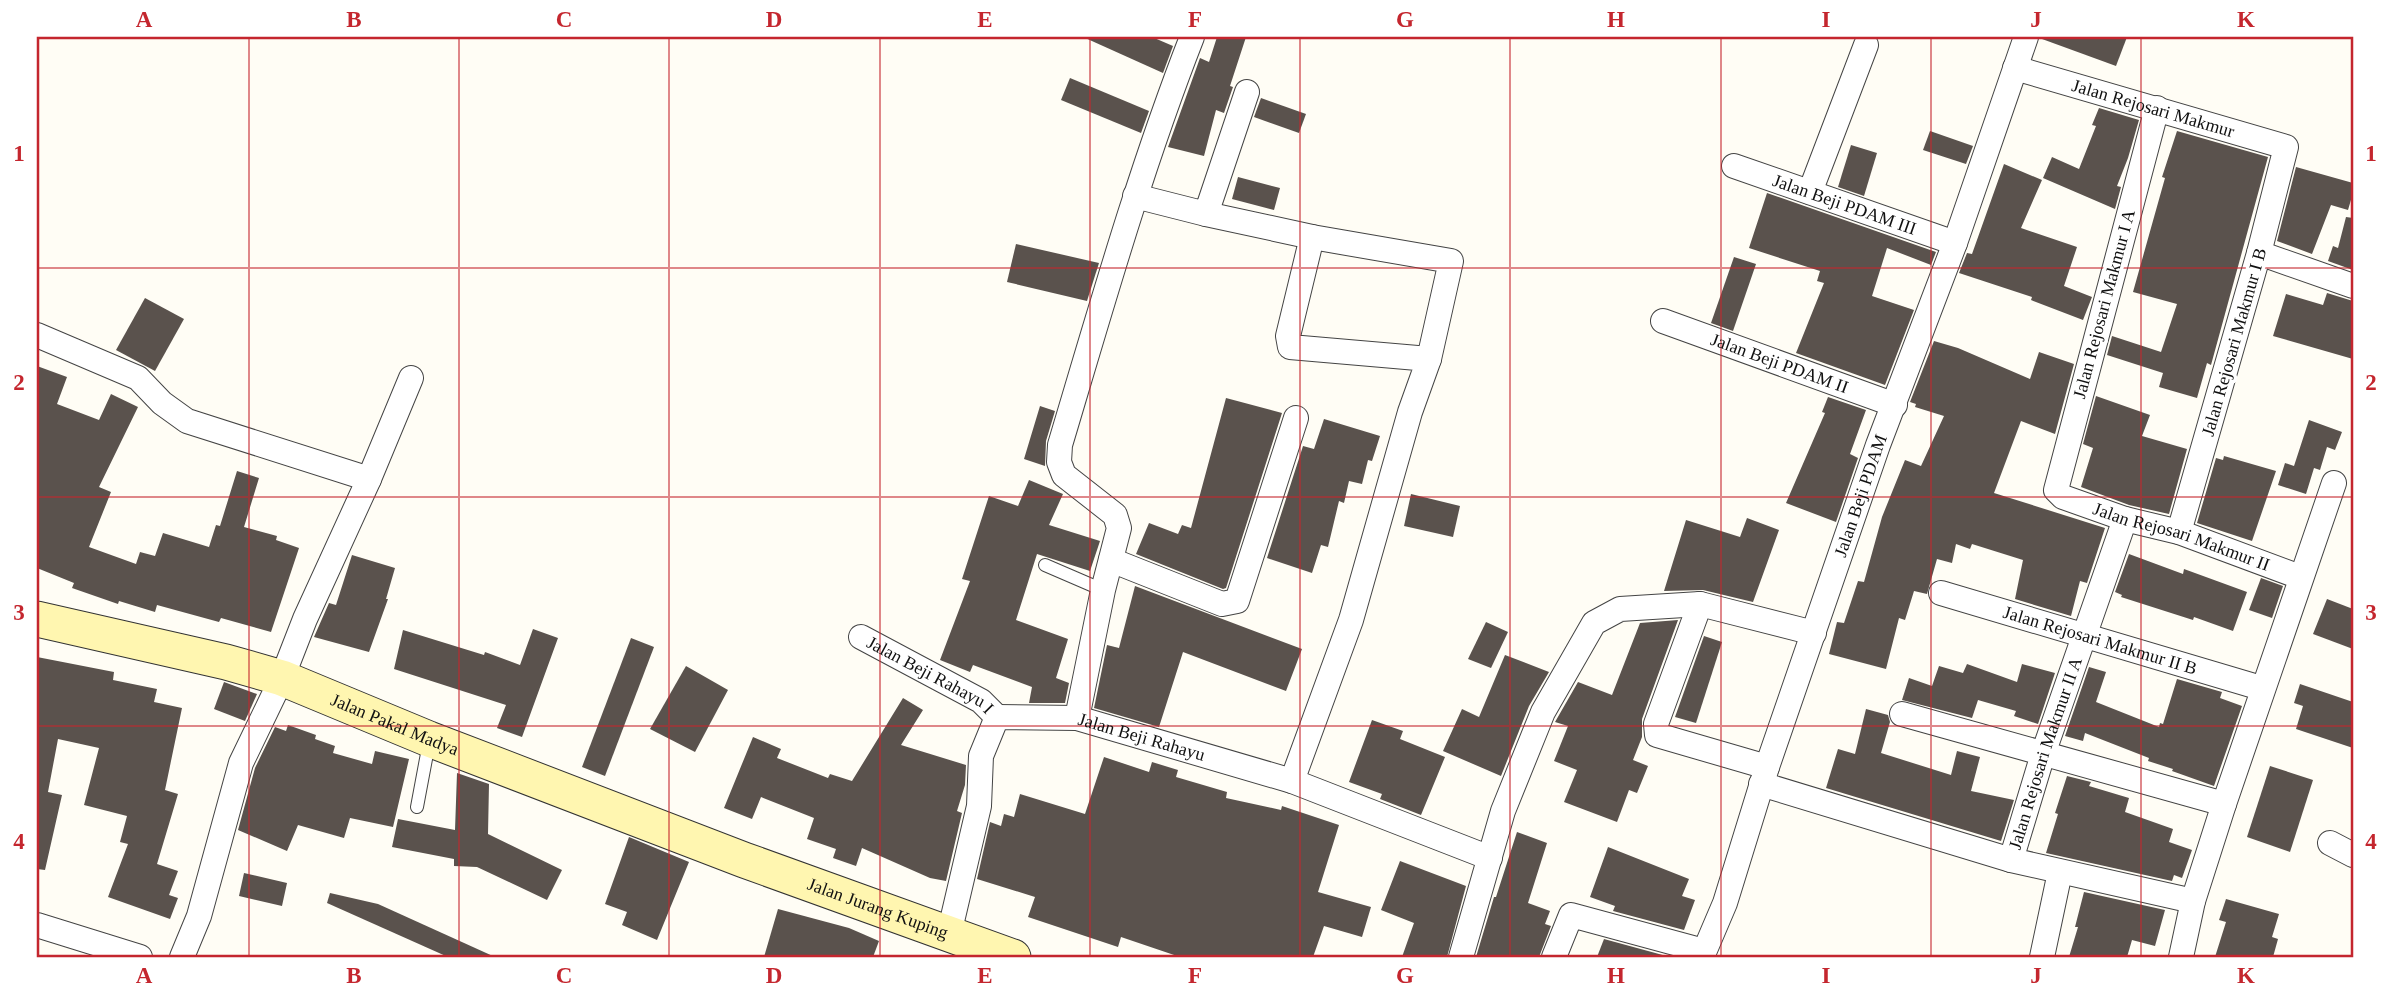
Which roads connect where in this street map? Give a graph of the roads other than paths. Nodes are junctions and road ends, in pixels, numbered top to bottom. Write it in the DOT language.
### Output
graph roads {
  1 [pos="1192,37"];
  2 [pos="2026,37"];
  3 [pos="1866,45"];
  4 [pos="2015,68"];
  5 [pos="1247,92"];
  6 [pos="2157,108"];
  7 [pos="2286,150"];
  8 [pos="1734,166"];
  9 [pos="1810,192"];
  10 [pos="1135,196"];
  11 [pos="1206,214"];
  12 [pos="1312,237"];
  13 [pos="1955,243"];
  14 [pos="2259,253"];
  15 [pos="2353,286"];
  16 [pos="1663,321"];
  17 [pos="37,335"];
  18 [pos="1429,359"];
  19 [pos="411,378"];
  20 [pos="1895,405"];
  21 [pos="1296,418"];
  22 [pos="369,479"];
  23 [pos="2334,483"];
  24 [pos="2063,497"];
  25 [pos="2124,519"];
  26 [pos="2179,532"];
  27 [pos="1111,560"];
  28 [pos="1045,565"];
  29 [pos="2301,577"];
  30 [pos="1103,590"];
  31 [pos="1941,593"];
  32 [pos="1700,604"];
  33 [pos="37,620"];
  34 [pos="1814,633"];
  35 [pos="861,636"];
  36 [pos="2083,636"];
  37 [pos="282,678"];
  38 [pos="2261,688"];
  39 [pos="1902,714"];
  40 [pos="998,717"];
  41 [pos="1077,718"];
  42 [pos="429,739"];
  43 [pos="2043,754"];
  44 [pos="1764,776"];
  45 [pos="1292,781"];
  46 [pos="2224,804"];
  47 [pos="416,807"];
  48 [pos="2330,843"];
  49 [pos="2353,855"];
  50 [pos="1490,858"];
  51 [pos="744,860"];
  52 [pos="2011,860"];
  53 [pos="2060,872"];
  54 [pos="2193,901"];
  55 [pos="37,925"];
  56 [pos="949,934"];
  57 [pos="1703,954"];
  58 [pos="140,957"];
  59 [pos="181,957"];
  60 [pos="1013,957"];
  61 [pos="1461,957"];
  62 [pos="1555,957"];
  63 [pos="2042,957"];
  64 [pos="2181,957"];
  1 -- 10 [label="street"];
  2 -- 4 [label="street, Jalan Beji PDAM"];
  3 -- 9 [label="street"];
  4 -- 6 [label="street, Jalan Rejosari Makmur"];
  4 -- 13 [label="street, Jalan Beji PDAM"];
  5 -- 11 [label="street"];
  6 -- 7 [label="street, Jalan Rejosari Makmur"];
  6 -- 24 [label="street, Jalan Rejosari Makmur I A"];
  7 -- 14 [label="street, Jalan Rejosari Makmur I B"];
  8 -- 9 [label="street, Jalan Beji PDAM III"];
  9 -- 13 [label="street, Jalan Beji PDAM III"];
  10 -- 11 [label="street"];
  10 -- 27 [label="street"];
  11 -- 12 [label="street"];
  12 -- 18 [label="street"];
  12 -- 18 [label="street"];
  13 -- 20 [label="street, Jalan Beji PDAM"];
  14 -- 15 [label="street"];
  14 -- 26 [label="street, Jalan Rejosari Makmur I B"];
  16 -- 20 [label="street, Jalan Beji PDAM II"];
  17 -- 22 [label="street"];
  18 -- 45 [label="street"];
  19 -- 22 [label="street"];
  20 -- 34 [label="street, Jalan Beji PDAM"];
  21 -- 27 [label="street"];
  22 -- 37 [label="street"];
  23 -- 29 [label="street"];
  24 -- 25 [label="street, Jalan Rejosari Makmur II"];
  25 -- 26 [label="street, Jalan Rejosari Makmur II"];
  25 -- 36 [label="street, Jalan Rejosari Makmur II A"];
  26 -- 29 [label="street, Jalan Rejosari Makmur II"];
  27 -- 30 [label="street"];
  28 -- 30 [label="lane"];
  29 -- 38 [label="street"];
  30 -- 41 [label="street"];
  31 -- 36 [label="street, Jalan Rejosari Makmur II B"];
  32 -- 34 [label="street"];
  32 -- 44 [label="street, Jalan Rejosari Makmur II A"];
  32 -- 50 [label="street"];
  33 -- 37 [label="street, Jalan Pakal Madya"];
  34 -- 44 [label="street, Jalan Beji PDAM"];
  35 -- 40 [label="street, Jalan Beji Rahayu I"];
  36 -- 38 [label="street, Jalan Rejosari Makmur II B"];
  36 -- 43 [label="street, Jalan Rejosari Makmur II A"];
  37 -- 42 [label="street, Jalan Pakal Madya"];
  37 -- 59 [label="street"];
  38 -- 46 [label="street"];
  39 -- 43 [label="street"];
  40 -- 41 [label="street, Jalan Beji Rahayu"];
  40 -- 56 [label="street"];
  41 -- 45 [label="street, Jalan Beji Rahayu"];
  42 -- 47 [label="lane"];
  42 -- 51 [label="street, Jalan Pakal Madya"];
  43 -- 46 [label="street"];
  43 -- 52 [label="street, Jalan Rejosari Makmur II A"];
  44 -- 52 [label="street, Jalan Rejosari Makmur II A"];
  44 -- 57 [label="street, Jalan Beji PDAM"];
  45 -- 50 [label="street, Jalan Beji Rahayu"];
  46 -- 54 [label="street"];
  48 -- 49 [label="street"];
  50 -- 61 [label="street"];
  51 -- 56 [label="street, Jalan Jurang Kuping"];
  52 -- 53 [label="street"];
  53 -- 54 [label="street"];
  53 -- 63 [label="street"];
  54 -- 64 [label="street"];
  55 -- 58 [label="street"];
  56 -- 60 [label="street, Jalan Jurang Kuping"];
  57 -- 62 [label="street"];
}
